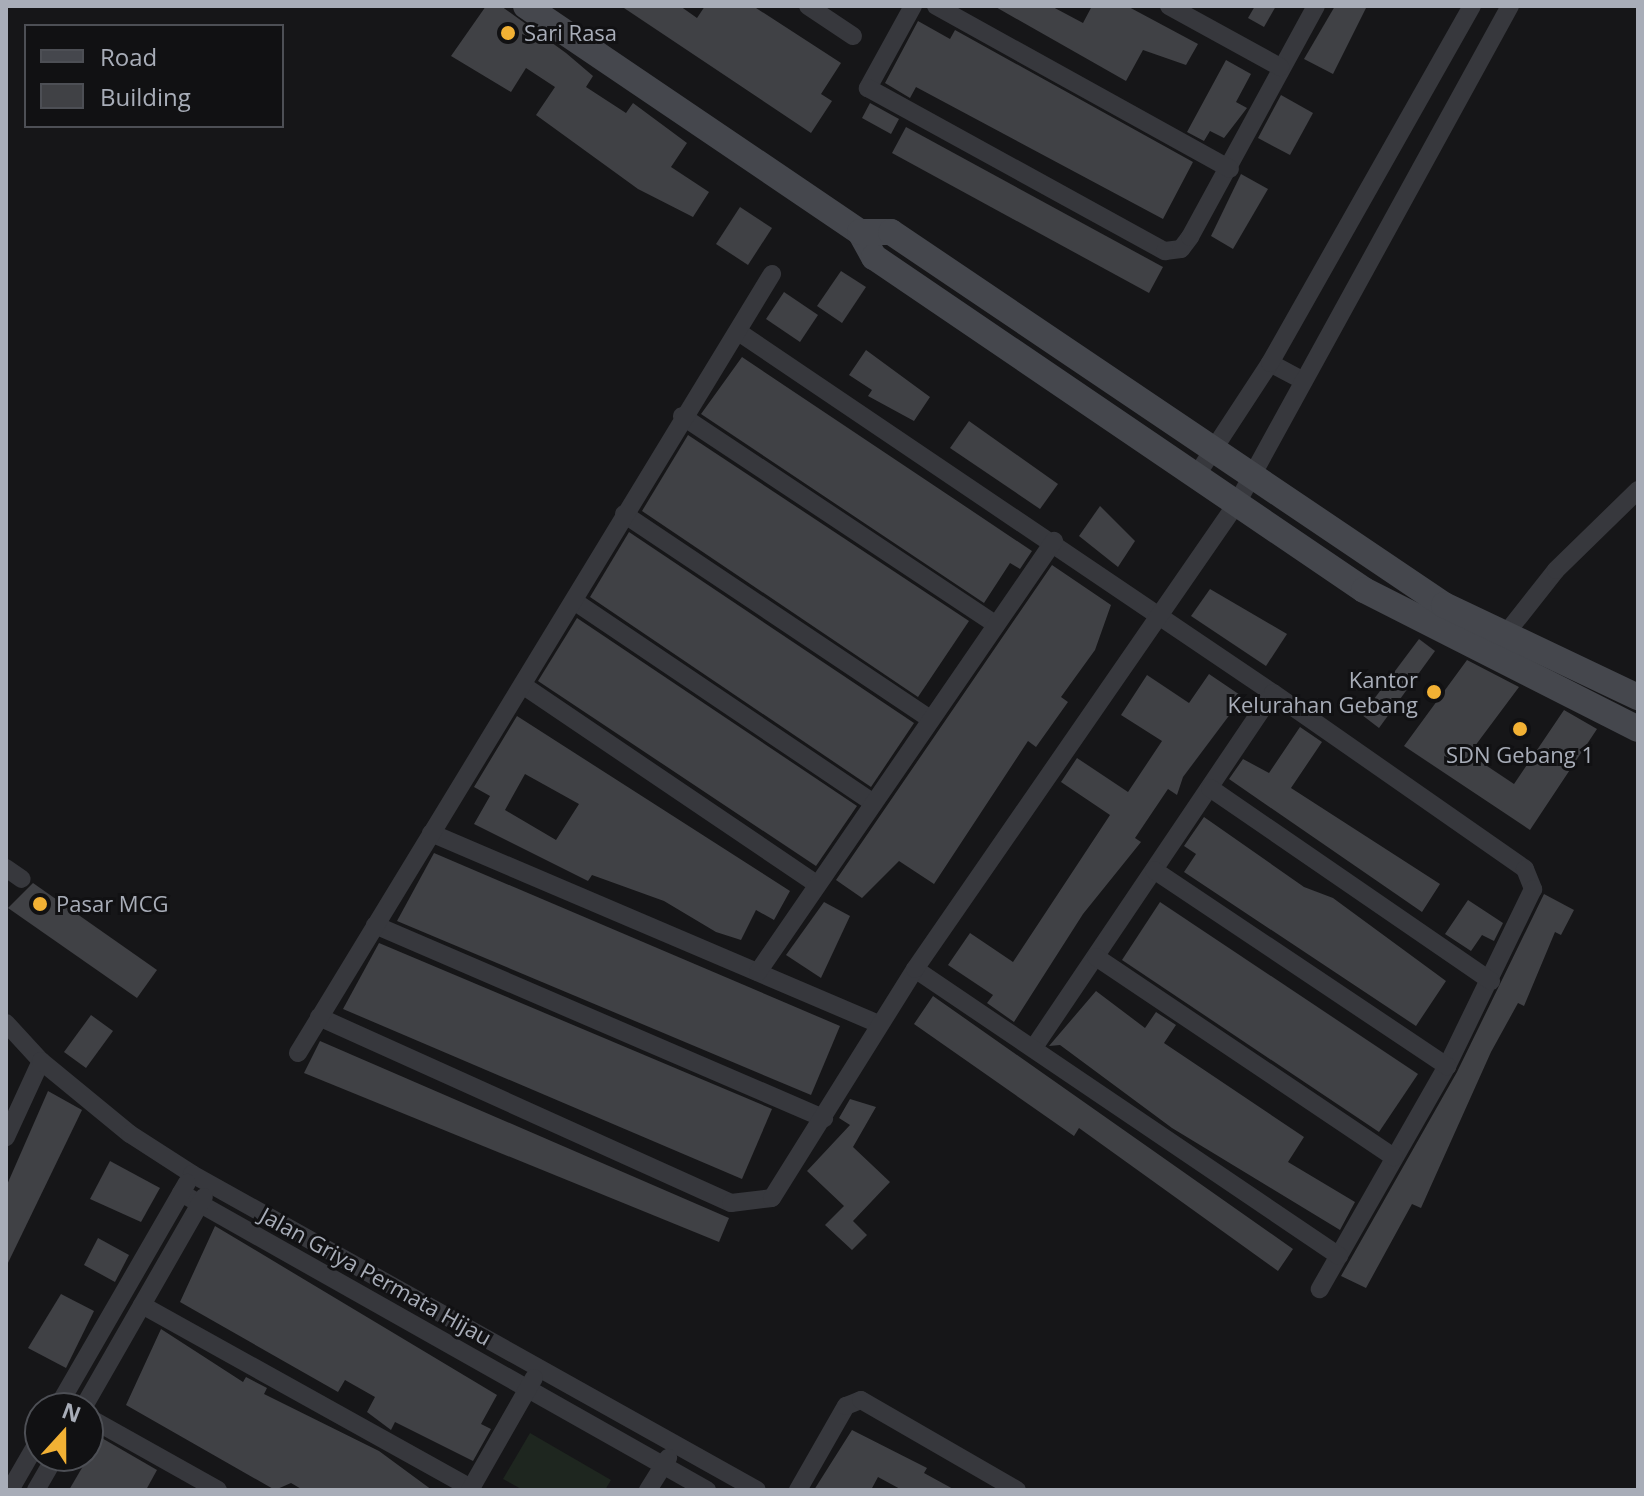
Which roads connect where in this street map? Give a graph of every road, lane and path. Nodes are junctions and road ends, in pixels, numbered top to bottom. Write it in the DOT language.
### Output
graph roads {
  1 [pos="526,6"];
  2 [pos="808,6"];
  3 [pos="913,6"];
  4 [pos="936,6"];
  5 [pos="1169,6"];
  6 [pos="1316,6"];
  7 [pos="1472,6"];
  8 [pos="1510,6"];
  9 [pos="853,36"];
  10 [pos="1280,67"];
  11 [pos="1230,169"];
  12 [pos="772,274"];
  13 [pos="740,333"];
  14 [pos="1270,363"];
  15 [pos="1304,381"];
  16 [pos="682,416"];
  17 [pos="1205,462"];
  18 [pos="1252,478"];
  19 [pos="1638,490"];
  20 [pos="1237,503"];
  21 [pos="624,514"];
  22 [pos="1054,541"];
  23 [pos="574,601"];
  24 [pos="1164,617"];
  25 [pos="996,625"];
  26 [pos="1498,643"];
  27 [pos="524,686"];
  28 [pos="1273,693"];
  29 [pos="1638,697"];
  30 [pos="930,719"];
  31 [pos="1638,729"];
  32 [pos="1210,788"];
  33 [pos="872,802"];
  34 [pos="431,833"];
  35 [pos="6,868"];
  36 [pos="1154,870"];
  37 [pos="22,879"];
  38 [pos="816,884"];
  39 [pos="375,925"];
  40 [pos="1096,957"];
  41 [pos="915,969"];
  42 [pos="758,972"];
  43 [pos="1491,981"];
  44 [pos="319,1017"];
  45 [pos="6,1023"];
  46 [pos="878,1024"];
  47 [pos="1034,1047"];
  48 [pos="298,1053"];
  49 [pos="41,1061"];
  50 [pos="1447,1066"];
  51 [pos="824,1118"];
  52 [pos="6,1137"];
  53 [pos="1394,1157"];
  54 [pos="192,1174"];
  55 [pos="212,1185"];
  56 [pos="181,1193"];
  57 [pos="199,1206"];
  58 [pos="1339,1256"];
  59 [pos="1320,1289"];
  60 [pos="142,1305"];
  61 [pos="538,1368"];
  62 [pos="530,1388"];
  63 [pos="66,1392"];
  64 [pos="92,1392"];
  65 [pos="104,1426"];
  66 [pos="676,1445"];
  67 [pos="24,1466"];
  68 [pos="663,1466"];
  69 [pos="47,1472"];
  70 [pos="186,1473"];
  71 [pos="471,1489"];
  72 [pos="10,1490"];
  73 [pos="36,1490"];
  74 [pos="177,1490"];
  75 [pos="218,1490"];
  76 [pos="648,1490"];
  77 [pos="707,1490"];
  78 [pos="757,1490"];
  79 [pos="798,1490"];
  80 [pos="1017,1490"];
  1 -- 17 [label="street"];
  2 -- 9 [label="street"];
  3 -- 11 [label="street"];
  4 -- 11 [label="street"];
  5 -- 10 [label="street"];
  6 -- 10 [label="street"];
  7 -- 14 [label="street"];
  8 -- 15 [label="street"];
  10 -- 11 [label="street"];
  12 -- 13 [label="street"];
  13 -- 16 [label="street"];
  13 -- 22 [label="street"];
  14 -- 15 [label="street"];
  14 -- 17 [label="street"];
  15 -- 18 [label="street"];
  16 -- 21 [label="street"];
  16 -- 25 [label="street"];
  17 -- 18 [label="street"];
  17 -- 20 [label="street"];
  18 -- 20 [label="street"];
  18 -- 26 [label="street"];
  19 -- 26 [label="street"];
  20 -- 24 [label="street"];
  20 -- 26 [label="street"];
  21 -- 23 [label="street"];
  21 -- 30 [label="street"];
  22 -- 24 [label="street"];
  22 -- 25 [label="street"];
  23 -- 27 [label="street"];
  23 -- 33 [label="street"];
  24 -- 28 [label="street"];
  24 -- 41 [label="street"];
  25 -- 30 [label="street"];
  26 -- 29 [label="street"];
  26 -- 31 [label="street"];
  27 -- 34 [label="street"];
  27 -- 38 [label="street"];
  28 -- 32 [label="street"];
  28 -- 43 [label="street"];
  30 -- 33 [label="street"];
  32 -- 36 [label="street"];
  32 -- 43 [label="street"];
  33 -- 38 [label="street"];
  34 -- 39 [label="street"];
  34 -- 42 [label="street"];
  35 -- 37 [label="street"];
  36 -- 40 [label="street"];
  36 -- 50 [label="street"];
  38 -- 42 [label="street"];
  39 -- 44 [label="street"];
  39 -- 51 [label="street"];
  40 -- 47 [label="street"];
  40 -- 53 [label="street"];
  41 -- 46 [label="street"];
  41 -- 47 [label="street"];
  42 -- 46 [label="street"];
  43 -- 50 [label="street"];
  44 -- 48 [label="street"];
  44 -- 51 [label="street"];
  45 -- 49 [label="street, Jalan Griya Permata Hijau"];
  46 -- 51 [label="street"];
  47 -- 58 [label="street"];
  49 -- 52 [label="street"];
  49 -- 54 [label="street, Jalan Griya Permata Hijau"];
  50 -- 53 [label="street"];
  53 -- 58 [label="street"];
  54 -- 55 [label="street, Jalan Griya Permata Hijau"];
  54 -- 56 [label="street"];
  55 -- 57 [label="street"];
  55 -- 61 [label="street, Jalan Griya Permata Hijau"];
  56 -- 57 [label="street, Jalan Griya Permata Hijau"];
  56 -- 63 [label="street"];
  57 -- 60 [label="street"];
  57 -- 62 [label="street, Jalan Griya Permata Hijau"];
  58 -- 59 [label="street"];
  60 -- 64 [label="street"];
  60 -- 71 [label="street"];
  61 -- 62 [label="street"];
  61 -- 66 [label="street, Jalan Griya Permata Hijau"];
  62 -- 68 [label="street, Jalan Griya Permata Hijau"];
  62 -- 71 [label="street"];
  65 -- 70 [label="street"];
  66 -- 68 [label="street"];
  66 -- 78 [label="street, Jalan Griya Permata Hijau"];
  67 -- 72 [label="street"];
  68 -- 76 [label="street"];
  68 -- 77 [label="street, Jalan Griya Permata Hijau"];
  69 -- 73 [label="street"];
  70 -- 74 [label="street"];
  70 -- 75 [label="street"];
  79 -- 80 [label="street"];
}
